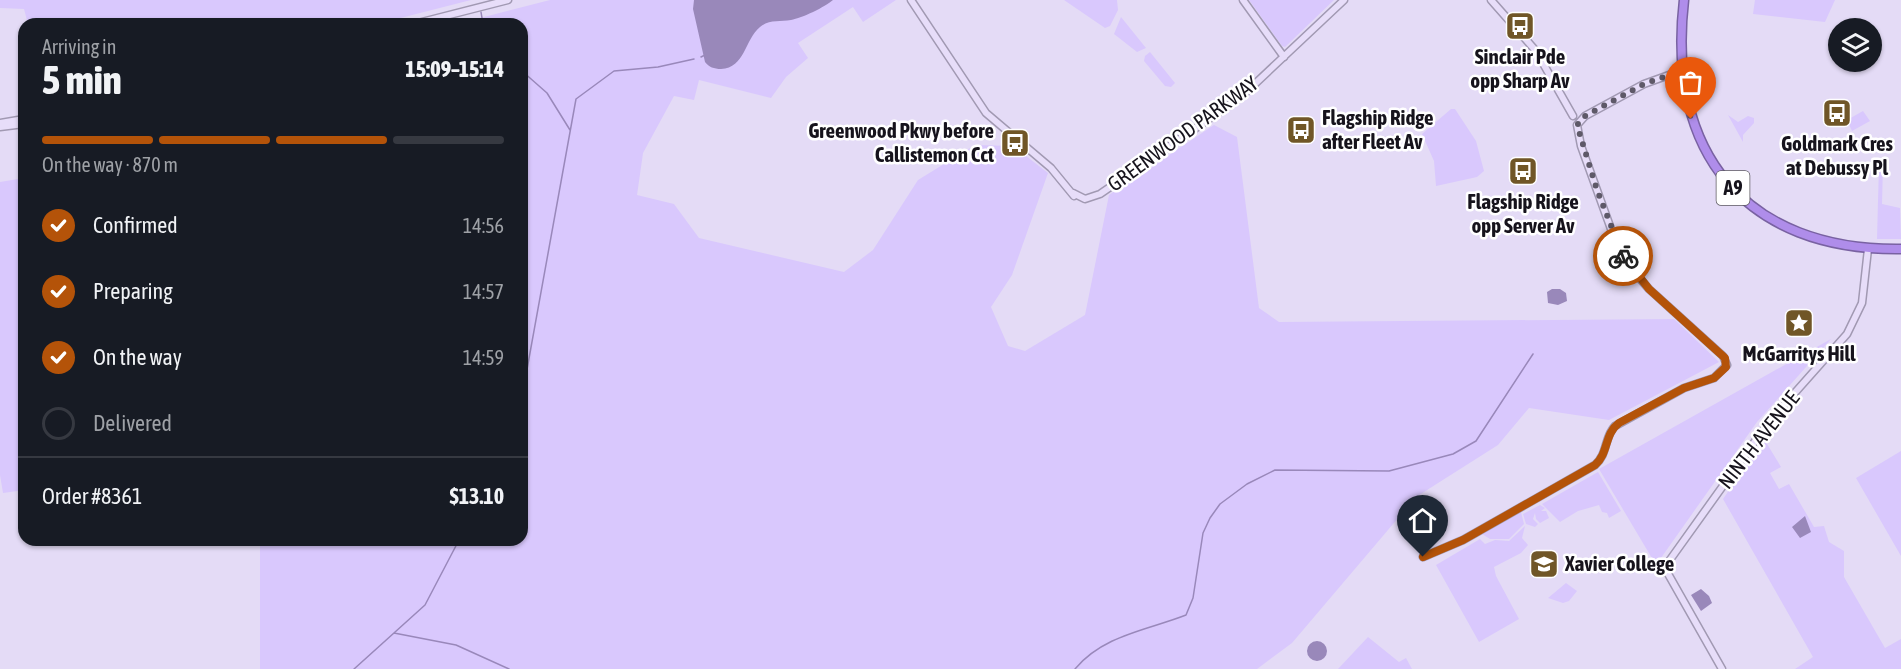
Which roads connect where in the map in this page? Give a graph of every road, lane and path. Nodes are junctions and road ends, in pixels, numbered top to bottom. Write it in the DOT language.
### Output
graph roads {
  1 [pos="508,0"];
  2 [pos="911,0"];
  3 [pos="1244,0"];
  4 [pos="1344,0"];
  5 [pos="1491,0"];
  6 [pos="1684,0"];
  7 [pos="438,18"];
  8 [pos="1284,57"];
  9 [pos="1680,71"];
  10 [pos="1573,116"];
  11 [pos="1581,118"];
  12 [pos="18,120"];
  13 [pos="0,123"];
  14 [pos="18,125"];
  15 [pos="1577,125"];
  16 [pos="0,128"];
  17 [pos="1868,249"];
  18 [pos="1901,249"];
  19 [pos="1423,557"];
  20 [pos="1722,669"];
  1 -- 7 [label="street"];
  2 -- 8 [label="street, GREENWOOD PARKWAY"];
  3 -- 8 [label="street"];
  4 -- 8 [label="street, GREENWOOD PARKWAY"];
  5 -- 10 [label="street"];
  6 -- 9 [label="highway, A9"];
  9 -- 11 [label="street"];
  9 -- 17 [label="highway, A9"];
  10 -- 11 [label="street"];
  10 -- 15 [label="street"];
  11 -- 15 [label="street"];
  12 -- 13 [label="street"];
  14 -- 16 [label="street"];
  15 -- 19 [label="street"];
  17 -- 18 [label="highway, A9"];
  17 -- 20 [label="street, NINTH AVENUE"];
}
